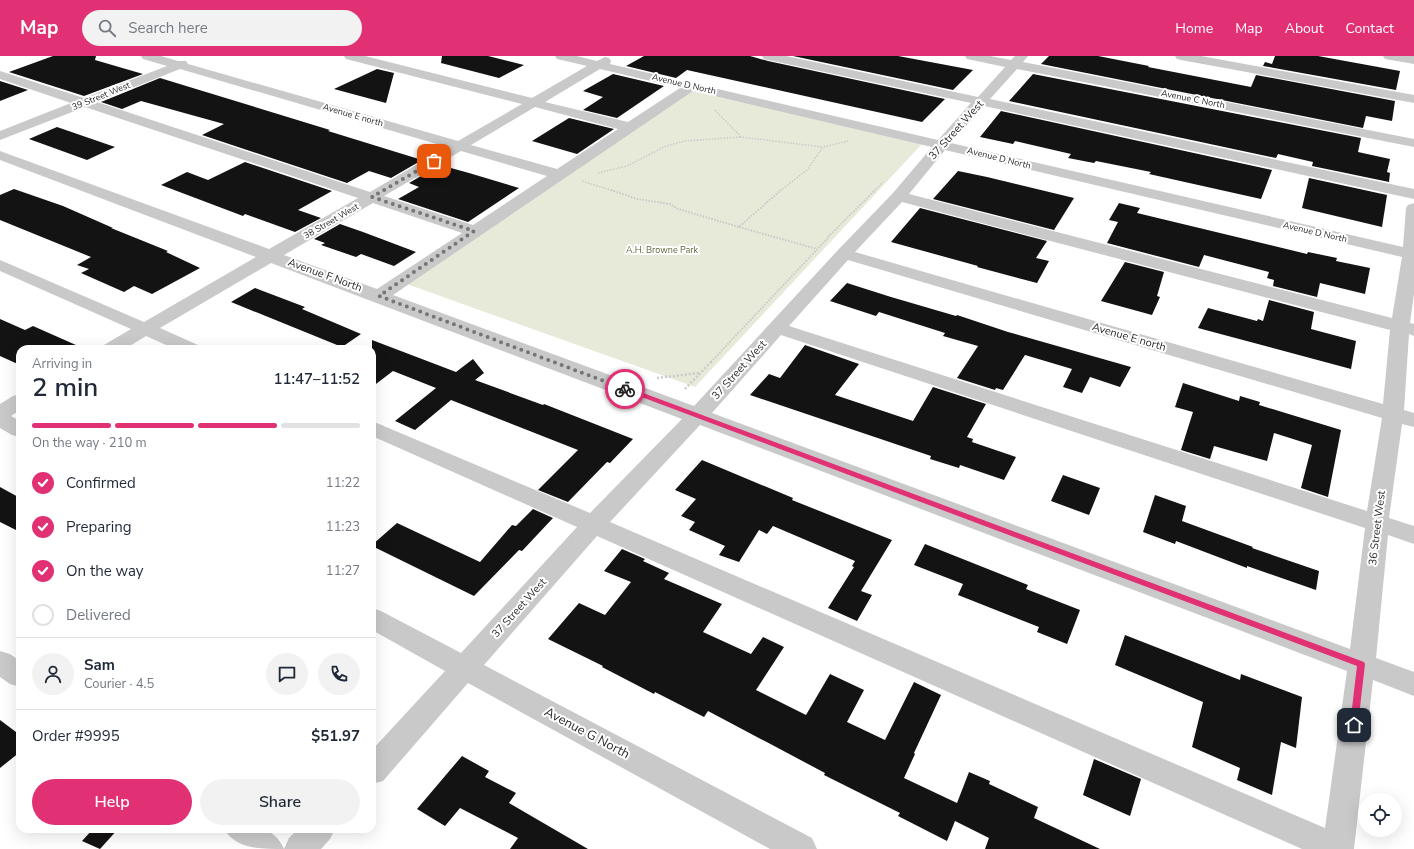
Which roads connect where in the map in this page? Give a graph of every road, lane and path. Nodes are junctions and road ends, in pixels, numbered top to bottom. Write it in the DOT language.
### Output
graph roads {
  1 [pos="147,56"];
  2 [pos="350,56"];
  3 [pos="561,56"];
  4 [pos="613,56"];
  5 [pos="768,56"];
  6 [pos="972,56"];
  7 [pos="1181,56"];
  8 [pos="1389,56"];
  9 [pos="197,58"];
  10 [pos="1018,60"];
  11 [pos="1414,60"];
  12 [pos="179,65"];
  13 [pos="598,65"];
  14 [pos="0,75"];
  15 [pos="686,89"];
  16 [pos="1414,99"];
  17 [pos="982,101"];
  18 [pos="85,103"];
  19 [pos="533,103"];
  20 [pos="629,127"];
  21 [pos="0,136"];
  22 [pos="741,137"];
  23 [pos="854,140"];
  24 [pos="1414,143"];
  25 [pos="942,144"];
  26 [pos="460,146"];
  27 [pos="823,147"];
  28 [pos="0,155"];
  29 [pos="560,175"];
  30 [pos="576,179"];
  31 [pos="884,181"];
  32 [pos="1414,194"];
  33 [pos="899,196"];
  34 [pos="372,197"];
  35 [pos="1414,208"];
  36 [pos="739,227"];
  37 [pos="474,231"];
  38 [pos="828,237"];
  39 [pos="817,249"];
  40 [pos="844,254"];
  41 [pos="272,255"];
  42 [pos="1413,255"];
  43 [pos="806,261"];
  44 [pos="0,265"];
  45 [pos="379,296"];
  46 [pos="777,328"];
  47 [pos="1407,328"];
  48 [pos="145,329"];
  49 [pos="118,345"];
  50 [pos="182,345"];
  51 [pos="700,373"];
  52 [pos="656,378"];
  53 [pos="16,403"];
  54 [pos="687,412"];
  55 [pos="0,413"];
  56 [pos="1403,417"];
  57 [pos="0,419"];
  58 [pos="16,428"];
  59 [pos="376,430"];
  60 [pos="1377,523"];
  61 [pos="594,524"];
  62 [pos="1414,534"];
  63 [pos="376,620"];
  64 [pos="0,662"];
  65 [pos="1361,664"];
  66 [pos="466,668"];
  67 [pos="16,673"];
  68 [pos="1414,684"];
  69 [pos="376,767"];
  70 [pos="246,833"];
  71 [pos="315,833"];
  72 [pos="268,849"];
  73 [pos="300,849"];
  74 [pos="802,849"];
  75 [pos="1337,849"];
  1 -- 12 [label="street, Avenue E north"];
  2 -- 19 [label="street"];
  3 -- 13 [label="street, Avenue D North"];
  4 -- 13 [label="street, 38 Street West"];
  5 -- 17 [label="street"];
  6 -- 10 [label="street, Avenue C North"];
  7 -- 16 [label="street"];
  8 -- 11 [label="street"];
  9 -- 12 [label="street, 39 Street West"];
  10 -- 17 [label="street, 37 Street West"];
  10 -- 24 [label="street, Avenue C North"];
  12 -- 18 [label="street, 39 Street West"];
  12 -- 26 [label="street, Avenue E north"];
  13 -- 15 [label="street, Avenue D North"];
  13 -- 19 [label="street, 38 Street West"];
  14 -- 18 [label="street"];
  15 -- 20 [label="street"];
  15 -- 22 [label="path"];
  15 -- 25 [label="street, Avenue D North"];
  17 -- 25 [label="street, 37 Street West"];
  17 -- 32 [label="street"];
  18 -- 21 [label="street, 39 Street West"];
  18 -- 34 [label="street"];
  19 -- 20 [label="street"];
  19 -- 26 [label="street, 38 Street West"];
  20 -- 29 [label="street"];
  22 -- 27 [label="path"];
  22 -- 30 [label="path"];
  23 -- 27 [label="path"];
  25 -- 33 [label="street, 37 Street West"];
  25 -- 42 [label="street, Avenue D North"];
  26 -- 29 [label="street, Avenue E north"];
  26 -- 34 [label="street, 38 Street West"];
  27 -- 36 [label="path"];
  28 -- 41 [label="street, Avenue F North"];
  29 -- 30 [label="path"];
  29 -- 37 [label="street"];
  30 -- 36 [label="path"];
  31 -- 38 [label="path"];
  33 -- 40 [label="street, 37 Street West"];
  33 -- 47 [label="street"];
  34 -- 37 [label="street"];
  34 -- 41 [label="street, 38 Street West"];
  35 -- 42 [label="street, 36 Street West"];
  36 -- 39 [label="path"];
  37 -- 45 [label="street"];
  40 -- 46 [label="street, 37 Street West"];
  40 -- 56 [label="street, Avenue E north"];
  41 -- 45 [label="street, Avenue F North"];
  41 -- 48 [label="street, 38 Street West"];
  42 -- 47 [label="street, 36 Street West"];
  43 -- 51 [label="path"];
  44 -- 48 [label="street"];
  45 -- 54 [label="street, Avenue F North"];
  46 -- 54 [label="street, 37 Street West"];
  46 -- 60 [label="street"];
  47 -- 56 [label="street, 36 Street West"];
  48 -- 49 [label="street, 38 Street West"];
  48 -- 50 [label="street"];
  51 -- 52 [label="path"];
  51 -- 54 [label="path"];
  53 -- 55 [label="street"];
  54 -- 61 [label="street, 37 Street West"];
  54 -- 65 [label="street, Avenue F North"];
  56 -- 60 [label="street, 36 Street West"];
  57 -- 58 [label="street"];
  59 -- 61 [label="street"];
  60 -- 62 [label="street"];
  60 -- 65 [label="street, 36 Street West"];
  61 -- 66 [label="street, 37 Street West"];
  61 -- 75 [label="street"];
  63 -- 66 [label="street, Avenue G North"];
  64 -- 67 [label="street"];
  65 -- 68 [label="street, Avenue F North"];
  65 -- 75 [label="street, 36 Street West"];
  66 -- 69 [label="street, 37 Street West"];
  66 -- 74 [label="street, Avenue G North"];
  70 -- 72 [label="street"];
  71 -- 73 [label="street"];
}
